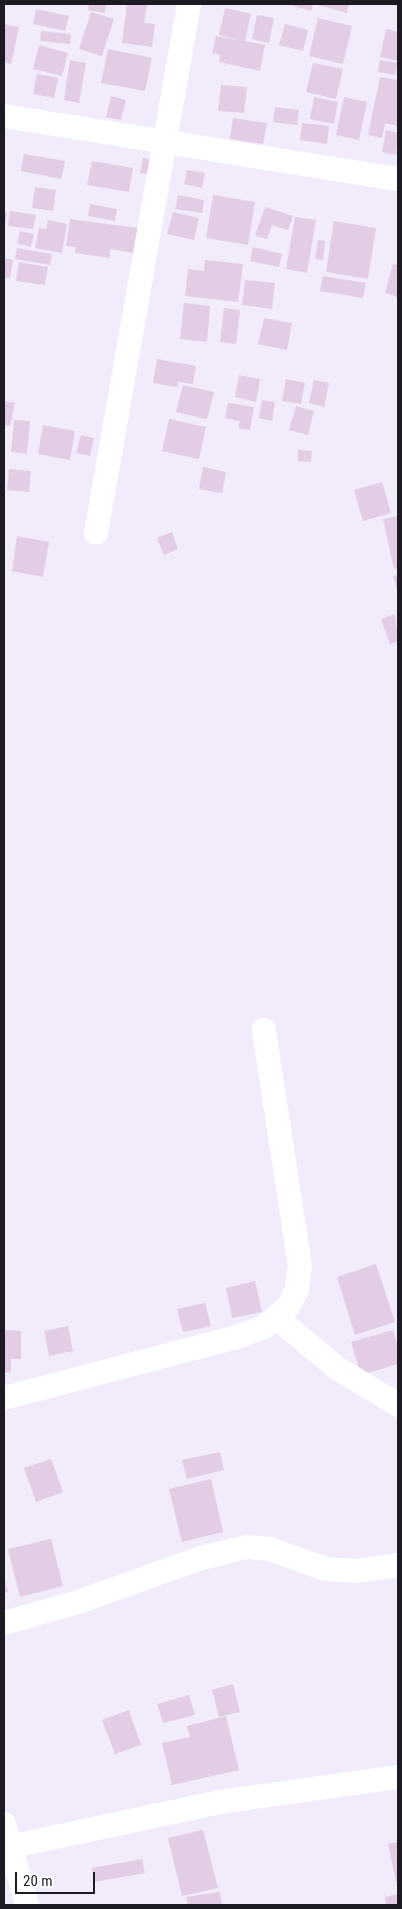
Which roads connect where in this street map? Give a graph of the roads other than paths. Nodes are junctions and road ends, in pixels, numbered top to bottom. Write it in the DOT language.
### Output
graph roads {
  1 [pos="188,4"];
  2 [pos="4,116"];
  3 [pos="165,141"];
  4 [pos="398,179"];
  5 [pos="96,533"];
  6 [pos="264,1030"];
  7 [pos="278,1318"];
  8 [pos="4,1398"];
  9 [pos="398,1405"];
  10 [pos="398,1565"];
  11 [pos="4,1623"];
  12 [pos="398,1777"];
  13 [pos="4,1824"];
  14 [pos="7,1848"];
  15 [pos="27,1905"];
  1 -- 3 [label="street"];
  2 -- 3 [label="street"];
  3 -- 4 [label="street"];
  3 -- 5 [label="street"];
  6 -- 7 [label="street"];
  7 -- 8 [label="street"];
  7 -- 9 [label="street"];
  10 -- 11 [label="street"];
  12 -- 14 [label="street"];
  13 -- 14 [label="street"];
  14 -- 15 [label="street"];
}
